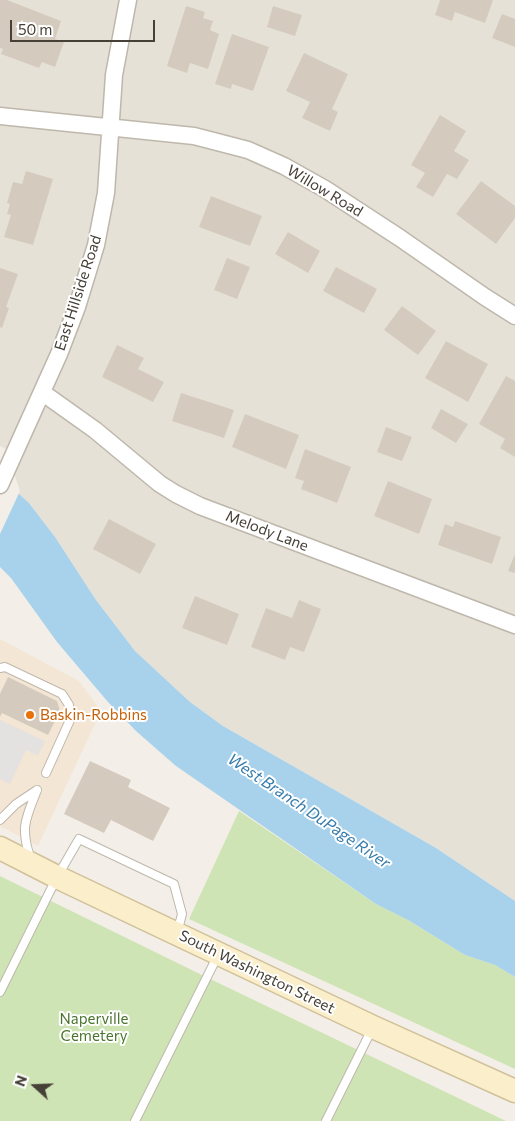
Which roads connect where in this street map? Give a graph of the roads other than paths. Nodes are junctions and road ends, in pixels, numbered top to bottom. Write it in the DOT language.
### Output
graph roads {
  1 [pos="128,0"];
  2 [pos="0,116"];
  3 [pos="110,126"];
  4 [pos="515,316"];
  5 [pos="43,393"];
  6 [pos="0,485"];
  7 [pos="515,625"];
  8 [pos="0,668"];
  9 [pos="46,773"];
  10 [pos="0,820"];
  11 [pos="0,848"];
  12 [pos="33,864"];
  13 [pos="57,877"];
  14 [pos="177,933"];
  15 [pos="218,954"];
  16 [pos="0,992"];
  17 [pos="373,1027"];
  18 [pos="515,1091"];
  19 [pos="135,1121"];
  20 [pos="326,1121"];
  1 -- 3 [label="street, East Hillside Road"];
  2 -- 3 [label="street, Willow Road"];
  3 -- 4 [label="street, Willow Road"];
  3 -- 5 [label="street, East Hillside Road"];
  5 -- 6 [label="street, East Hillside Road"];
  5 -- 7 [label="street, Melody Lane"];
  8 -- 9 [label="lane"];
  10 -- 12 [label="lane"];
  11 -- 12 [label="main road, South Washington Street"];
  12 -- 13 [label="main road, South Washington Street"];
  13 -- 14 [label="main road, South Washington Street"];
  13 -- 14 [label="lane"];
  13 -- 16 [label="lane"];
  14 -- 15 [label="main road, South Washington Street"];
  15 -- 17 [label="main road, South Washington Street"];
  15 -- 19 [label="lane"];
  17 -- 18 [label="main road, South Washington Street"];
  17 -- 20 [label="lane"];
}
